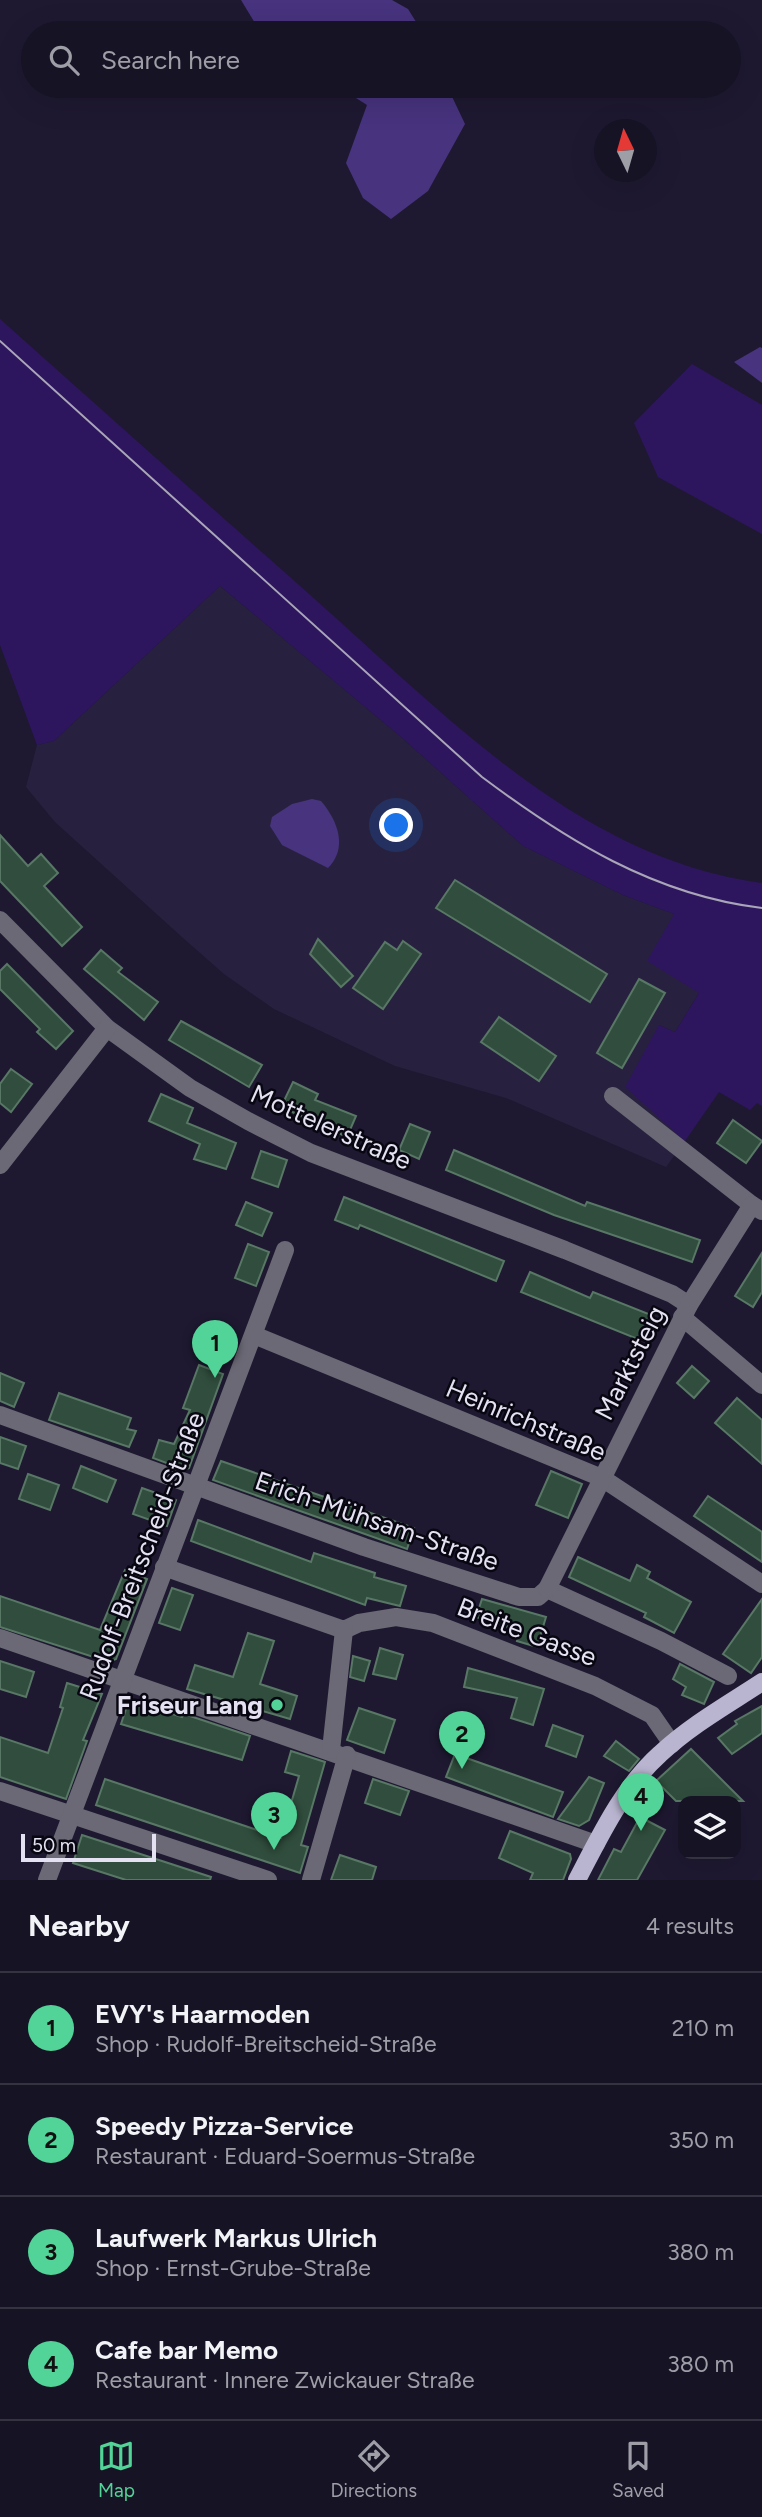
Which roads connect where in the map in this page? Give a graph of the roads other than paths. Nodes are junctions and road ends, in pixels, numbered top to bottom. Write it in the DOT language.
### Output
graph roads {
  1 [pos="0,920"];
  2 [pos="107,1028"];
  3 [pos="612,1096"];
  4 [pos="0,1165"];
  5 [pos="757,1208"];
  6 [pos="285,1250"];
  7 [pos="685,1311"];
  8 [pos="254,1335"];
  9 [pos="762,1385"];
  10 [pos="0,1415"];
  11 [pos="602,1478"];
  12 [pos="196,1488"];
  13 [pos="164,1567"];
  14 [pos="762,1584"];
  15 [pos="547,1589"];
  16 [pos="344,1630"];
  17 [pos="0,1638"];
  18 [pos="728,1676"];
  19 [pos="122,1678"];
  20 [pos="760,1684"];
  21 [pos="671,1744"];
  22 [pos="339,1753"];
  23 [pos="0,1791"];
  24 [pos="73,1813"];
  25 [pos="596,1844"];
  26 [pos="47,1880"];
  27 [pos="268,1880"];
  28 [pos="310,1880"];
  29 [pos="577,1880"];
  1 -- 2 [label="street, Mottelerstraße"];
  2 -- 4 [label="street"];
  2 -- 7 [label="street, Mottelerstraße"];
  3 -- 5 [label="street, Marktsteig"];
  5 -- 7 [label="street, Marktsteig"];
  6 -- 8 [label="street, Rudolf-Breitscheid-Straße"];
  7 -- 9 [label="street, Mottelerstraße"];
  7 -- 11 [label="street, Marktsteig"];
  8 -- 11 [label="street, Heinrichstraße"];
  8 -- 12 [label="street, Rudolf-Breitscheid-Straße"];
  10 -- 12 [label="street, Erich-Mühsam-Straße"];
  11 -- 14 [label="street, Heinrichstraße"];
  11 -- 15 [label="street, Marktsteig"];
  12 -- 13 [label="street, Rudolf-Breitscheid-Straße"];
  12 -- 15 [label="street, Erich-Mühsam-Straße"];
  13 -- 16 [label="street"];
  13 -- 19 [label="street, Rudolf-Breitscheid-Straße"];
  15 -- 18 [label="street"];
  16 -- 21 [label="street, Breite Gasse"];
  16 -- 22 [label="street"];
  17 -- 19 [label="street"];
  19 -- 22 [label="street"];
  19 -- 24 [label="street, Rudolf-Breitscheid-Straße"];
  20 -- 21 [label="main road"];
  21 -- 25 [label="main road"];
  22 -- 25 [label="street"];
  22 -- 28 [label="street"];
  23 -- 24 [label="street"];
  24 -- 26 [label="street, Rudolf-Breitscheid-Straße"];
  24 -- 27 [label="street"];
  25 -- 29 [label="main road"];
}
